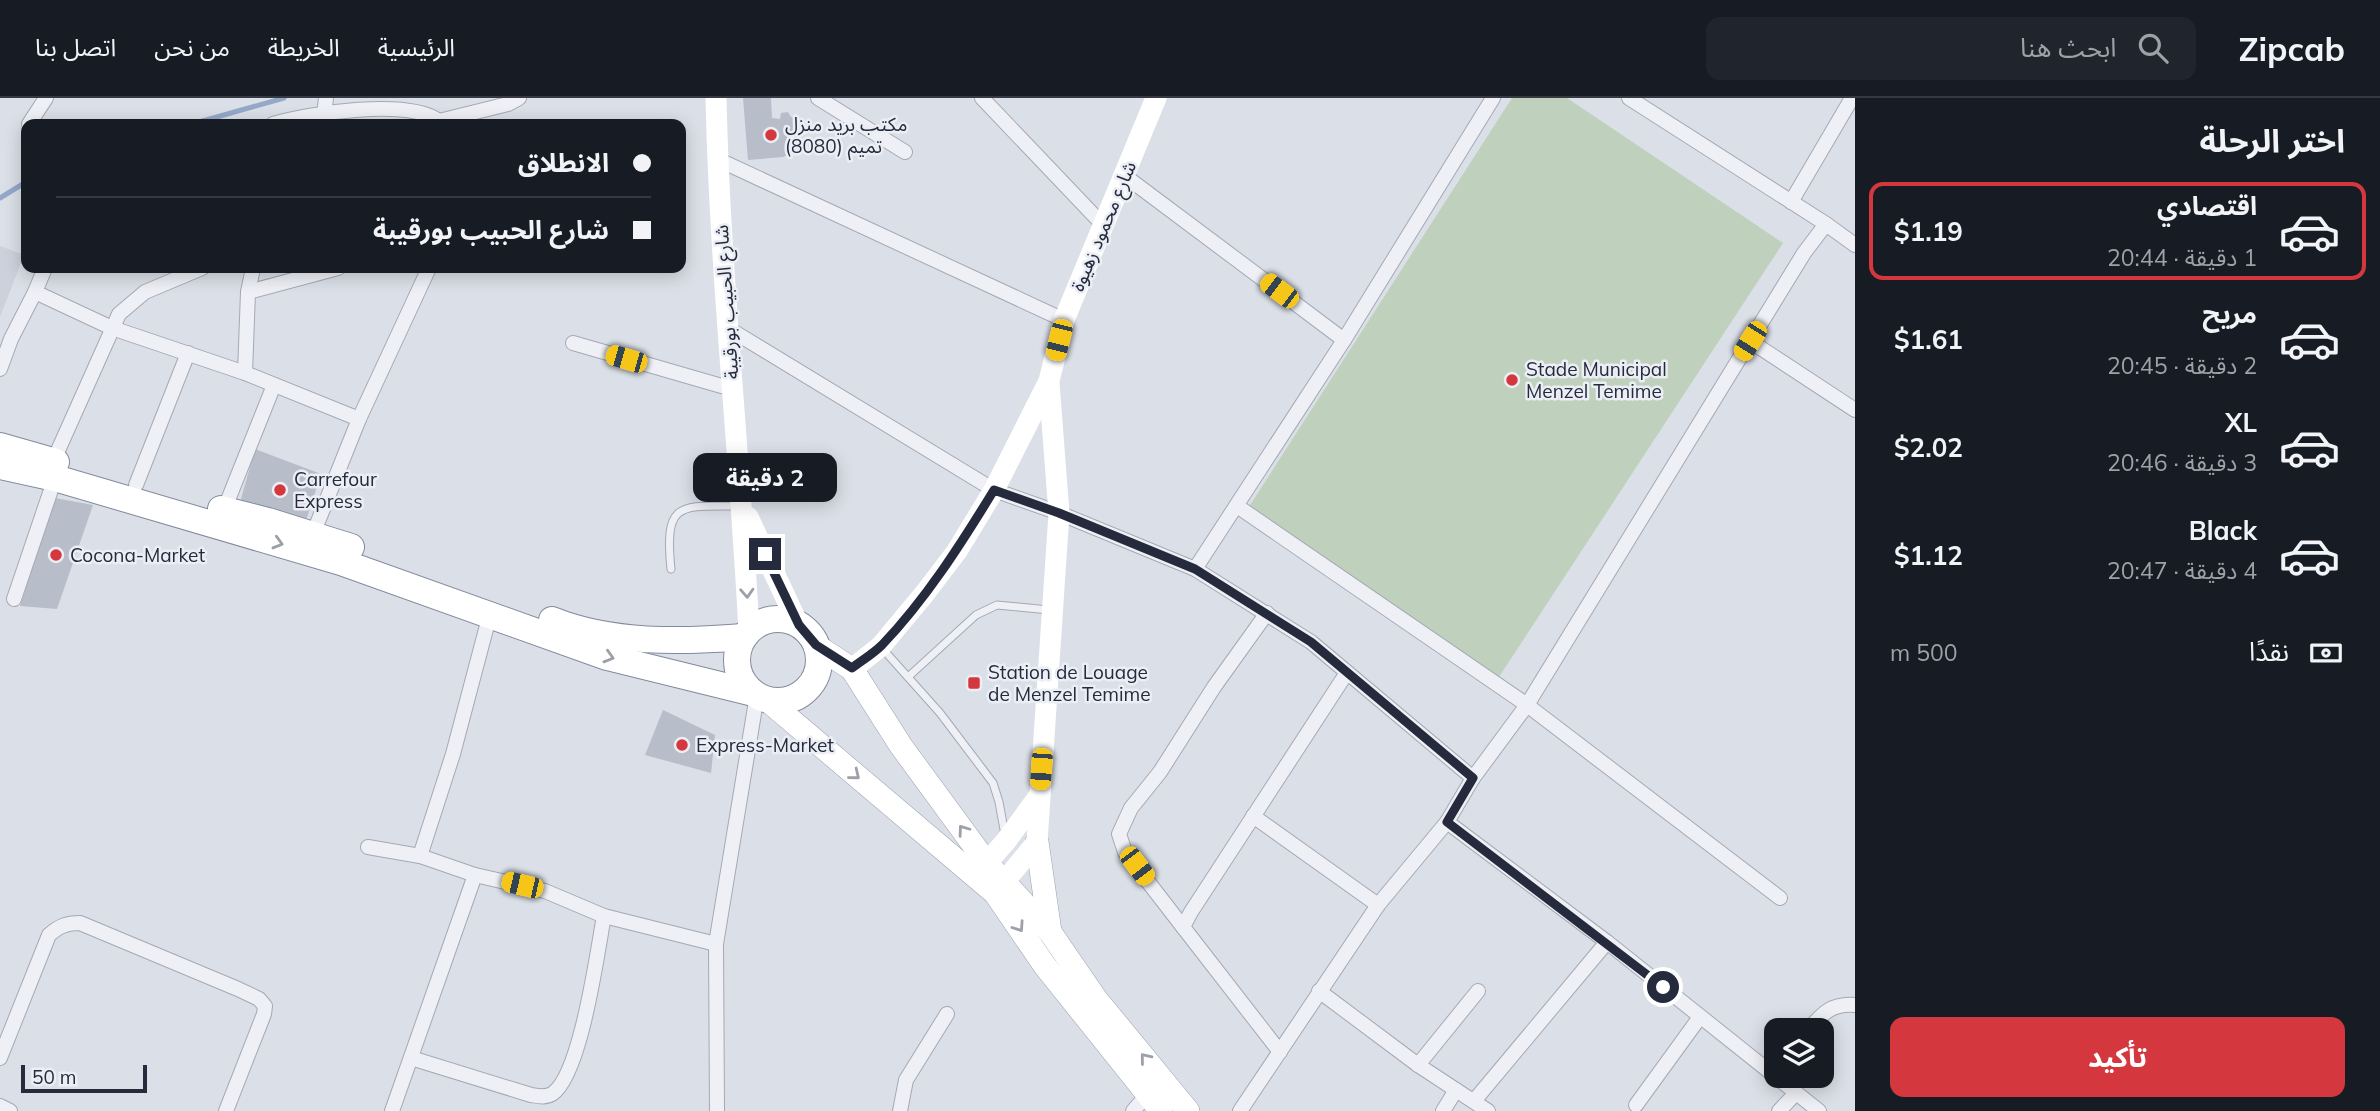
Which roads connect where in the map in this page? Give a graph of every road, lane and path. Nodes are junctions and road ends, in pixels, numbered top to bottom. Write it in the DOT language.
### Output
graph roads {
  1 [pos="46,98"];
  2 [pos="519,98"];
  3 [pos="716,98"];
  4 [pos="818,98"];
  5 [pos="982,98"];
  6 [pos="1493,98"];
  7 [pos="1629,98"];
  8 [pos="1852,98"];
  9 [pos="1152,100"];
  10 [pos="325,109"];
  11 [pos="32,119"];
  12 [pos="290,119"];
  13 [pos="436,119"];
  14 [pos="454,119"];
  15 [pos="905,152"];
  16 [pos="717,159"];
  17 [pos="1125,176"];
  18 [pos="1791,202"];
  19 [pos="1826,224"];
  20 [pos="1104,226"];
  21 [pos="1855,245"];
  22 [pos="43,273"];
  23 [pos="185,273"];
  24 [pos="252,273"];
  25 [pos="319,273"];
  26 [pos="427,273"];
  27 [pos="35,292"];
  28 [pos="248,292"];
  29 [pos="1064,320"];
  30 [pos="726,327"];
  31 [pos="112,328"];
  32 [pos="1344,340"];
  33 [pos="1750,341"];
  34 [pos="573,343"];
  35 [pos="188,353"];
  36 [pos="0,369"];
  37 [pos="245,373"];
  38 [pos="1049,381"];
  39 [pos="274,385"];
  40 [pos="732,389"];
  41 [pos="1855,410"];
  42 [pos="359,419"];
  43 [pos="0,446"];
  44 [pos="0,466"];
  45 [pos="52,472"];
  46 [pos="136,485"];
  47 [pos="994,490"];
  48 [pos="742,506"];
  49 [pos="1237,506"];
  50 [pos="224,510"];
  51 [pos="1059,513"];
  52 [pos="313,534"];
  53 [pos="671,569"];
  54 [pos="1195,569"];
  55 [pos="14,599"];
  56 [pos="1053,610"];
  57 [pos="1267,613"];
  58 [pos="490,614"];
  59 [pos="747,634"];
  60 [pos="807,635"];
  61 [pos="881,646"];
  62 [pos="852,668"];
  63 [pos="1346,674"];
  64 [pos="908,677"];
  65 [pos="759,696"];
  66 [pos="1527,705"];
  67 [pos="1473,778"];
  68 [pos="1039,796"];
  69 [pos="1253,816"];
  70 [pos="1447,822"];
  71 [pos="1006,841"];
  72 [pos="1037,842"];
  73 [pos="368,846"];
  74 [pos="420,856"];
  75 [pos="981,868"];
  76 [pos="475,875"];
  77 [pos="1000,888"];
  78 [pos="1780,898"];
  79 [pos="1377,905"];
  80 [pos="604,916"];
  81 [pos="1183,927"];
  82 [pos="1050,932"];
  83 [pos="1607,942"];
  84 [pos="716,944"];
  85 [pos="1319,991"];
  86 [pos="1478,991"];
  87 [pos="1855,1005"];
  88 [pos="947,1014"];
  89 [pos="1700,1017"];
  90 [pos="1819,1018"];
  91 [pos="1280,1052"];
  92 [pos="0,1058"];
  93 [pos="411,1058"];
  94 [pos="1764,1063"];
  95 [pos="1418,1065"];
  96 [pos="1791,1088"];
  97 [pos="1456,1090"];
  98 [pos="1796,1093"];
  99 [pos="1474,1101"];
  100 [pos="1147,1105"];
  101 [pos="1636,1105"];
  102 [pos="0,1106"];
  103 [pos="10,1111"];
  104 [pos="226,1111"];
  105 [pos="392,1111"];
  106 [pos="717,1111"];
  107 [pos="900,1111"];
  108 [pos="1188,1111"];
  109 [pos="1240,1111"];
  110 [pos="1443,1111"];
  111 [pos="1488,1111"];
  112 [pos="1779,1111"];
  113 [pos="1819,1111"];
  1 -- 11 [label="street"];
  2 -- 14 [label="street"];
  3 -- 16 [label="main road, شارع الحبيب بورقيبة"];
  4 -- 15 [label="street"];
  5 -- 20 [label="street"];
  6 -- 32 [label="street"];
  7 -- 18 [label="street"];
  8 -- 18 [label="street"];
  9 -- 17 [label="main road, شارع محمود زهيوة"];
  10 -- 12 [label="street"];
  10 -- 13 [label="street"];
  16 -- 29 [label="street"];
  16 -- 30 [label="main road, شارع الحبيب بورقيبة"];
  17 -- 20 [label="main road, شارع محمود زهيوة"];
  17 -- 32 [label="street"];
  18 -- 19 [label="street"];
  19 -- 21 [label="street"];
  19 -- 33 [label="street"];
  20 -- 29 [label="main road, شارع محمود زهيوة"];
  22 -- 27 [label="street"];
  23 -- 31 [label="street"];
  24 -- 28 [label="street"];
  25 -- 28 [label="street"];
  26 -- 42 [label="street"];
  27 -- 31 [label="street"];
  27 -- 36 [label="street"];
  28 -- 37 [label="street"];
  29 -- 38 [label="main road, شارع محمود زهيوة"];
  30 -- 40 [label="main road, شارع الحبيب بورقيبة"];
  30 -- 47 [label="street"];
  31 -- 35 [label="street"];
  31 -- 45 [label="street"];
  32 -- 49 [label="street"];
  33 -- 41 [label="street"];
  33 -- 66 [label="street"];
  34 -- 40 [label="street"];
  35 -- 37 [label="street"];
  35 -- 46 [label="street"];
  37 -- 39 [label="street"];
  38 -- 47 [label="main road, شارع محمود زهيوة"];
  38 -- 51 [label="main road"];
  39 -- 42 [label="street"];
  39 -- 50 [label="street"];
  40 -- 48 [label="main road, شارع الحبيب بورقيبة"];
  42 -- 52 [label="street"];
  43 -- 45 [label="highway"];
  44 -- 45 [label="highway"];
  45 -- 46 [label="highway"];
  45 -- 55 [label="street"];
  45 -- 58 [label="highway, one-way"];
  46 -- 50 [label="highway"];
  47 -- 51 [label="street"];
  47 -- 61 [label="main road, شارع محمود زهيوة"];
  48 -- 53 [label="lane"];
  48 -- 59 [label="main road, شارع الحبيب بورقيبة, one-way"];
  48 -- 60 [label="main road, شارع الحبيب بورقيبة"];
  49 -- 54 [label="street"];
  49 -- 66 [label="street"];
  50 -- 52 [label="highway"];
  51 -- 54 [label="street"];
  51 -- 56 [label="main road"];
  52 -- 59 [label="highway"];
  54 -- 57 [label="street"];
  56 -- 64 [label="lane"];
  56 -- 68 [label="main road"];
  57 -- 63 [label="street"];
  57 -- 81 [label="street"];
  58 -- 65 [label="highway, one-way"];
  58 -- 74 [label="street"];
  59 -- 60 [label="highway"];
  59 -- 65 [label="highway"];
  60 -- 62 [label="main road"];
  60 -- 65 [label="highway"];
  61 -- 62 [label="main road, شارع محمود زهيوة"];
  61 -- 64 [label="lane"];
  75 -- 62 [label="main road, one-way"];
  63 -- 67 [label="street"];
  63 -- 69 [label="street"];
  64 -- 71 [label="lane"];
  65 -- 75 [label="main road, one-way"];
  65 -- 84 [label="street"];
  66 -- 67 [label="street"];
  66 -- 78 [label="street"];
  67 -- 70 [label="street"];
  68 -- 71 [label="main road"];
  68 -- 72 [label="main road"];
  69 -- 79 [label="street"];
  69 -- 81 [label="street"];
  70 -- 79 [label="street"];
  70 -- 83 [label="street"];
  71 -- 75 [label="main road"];
  72 -- 77 [label="main road"];
  72 -- 82 [label="main road"];
  73 -- 74 [label="street"];
  74 -- 76 [label="street"];
  75 -- 77 [label="main road"];
  76 -- 80 [label="street"];
  76 -- 93 [label="street"];
  77 -- 82 [label="main road"];
  77 -- 100 [label="main road, one-way"];
  79 -- 85 [label="street"];
  80 -- 84 [label="street"];
  80 -- 93 [label="street"];
  81 -- 91 [label="street"];
  108 -- 82 [label="main road, one-way"];
  83 -- 89 [label="street"];
  83 -- 99 [label="street"];
  84 -- 106 [label="street"];
  85 -- 91 [label="street"];
  85 -- 95 [label="street"];
  86 -- 95 [label="street"];
  87 -- 90 [label="street"];
  88 -- 107 [label="street"];
  89 -- 94 [label="street"];
  89 -- 101 [label="street"];
  91 -- 109 [label="street"];
  92 -- 104 [label="street"];
  93 -- 105 [label="street"];
  95 -- 97 [label="street"];
  96 -- 98 [label="street"];
  97 -- 99 [label="street"];
  97 -- 110 [label="street"];
  98 -- 112 [label="street"];
  98 -- 113 [label="street"];
  99 -- 111 [label="street"];
  102 -- 103 [label="street"];
}
